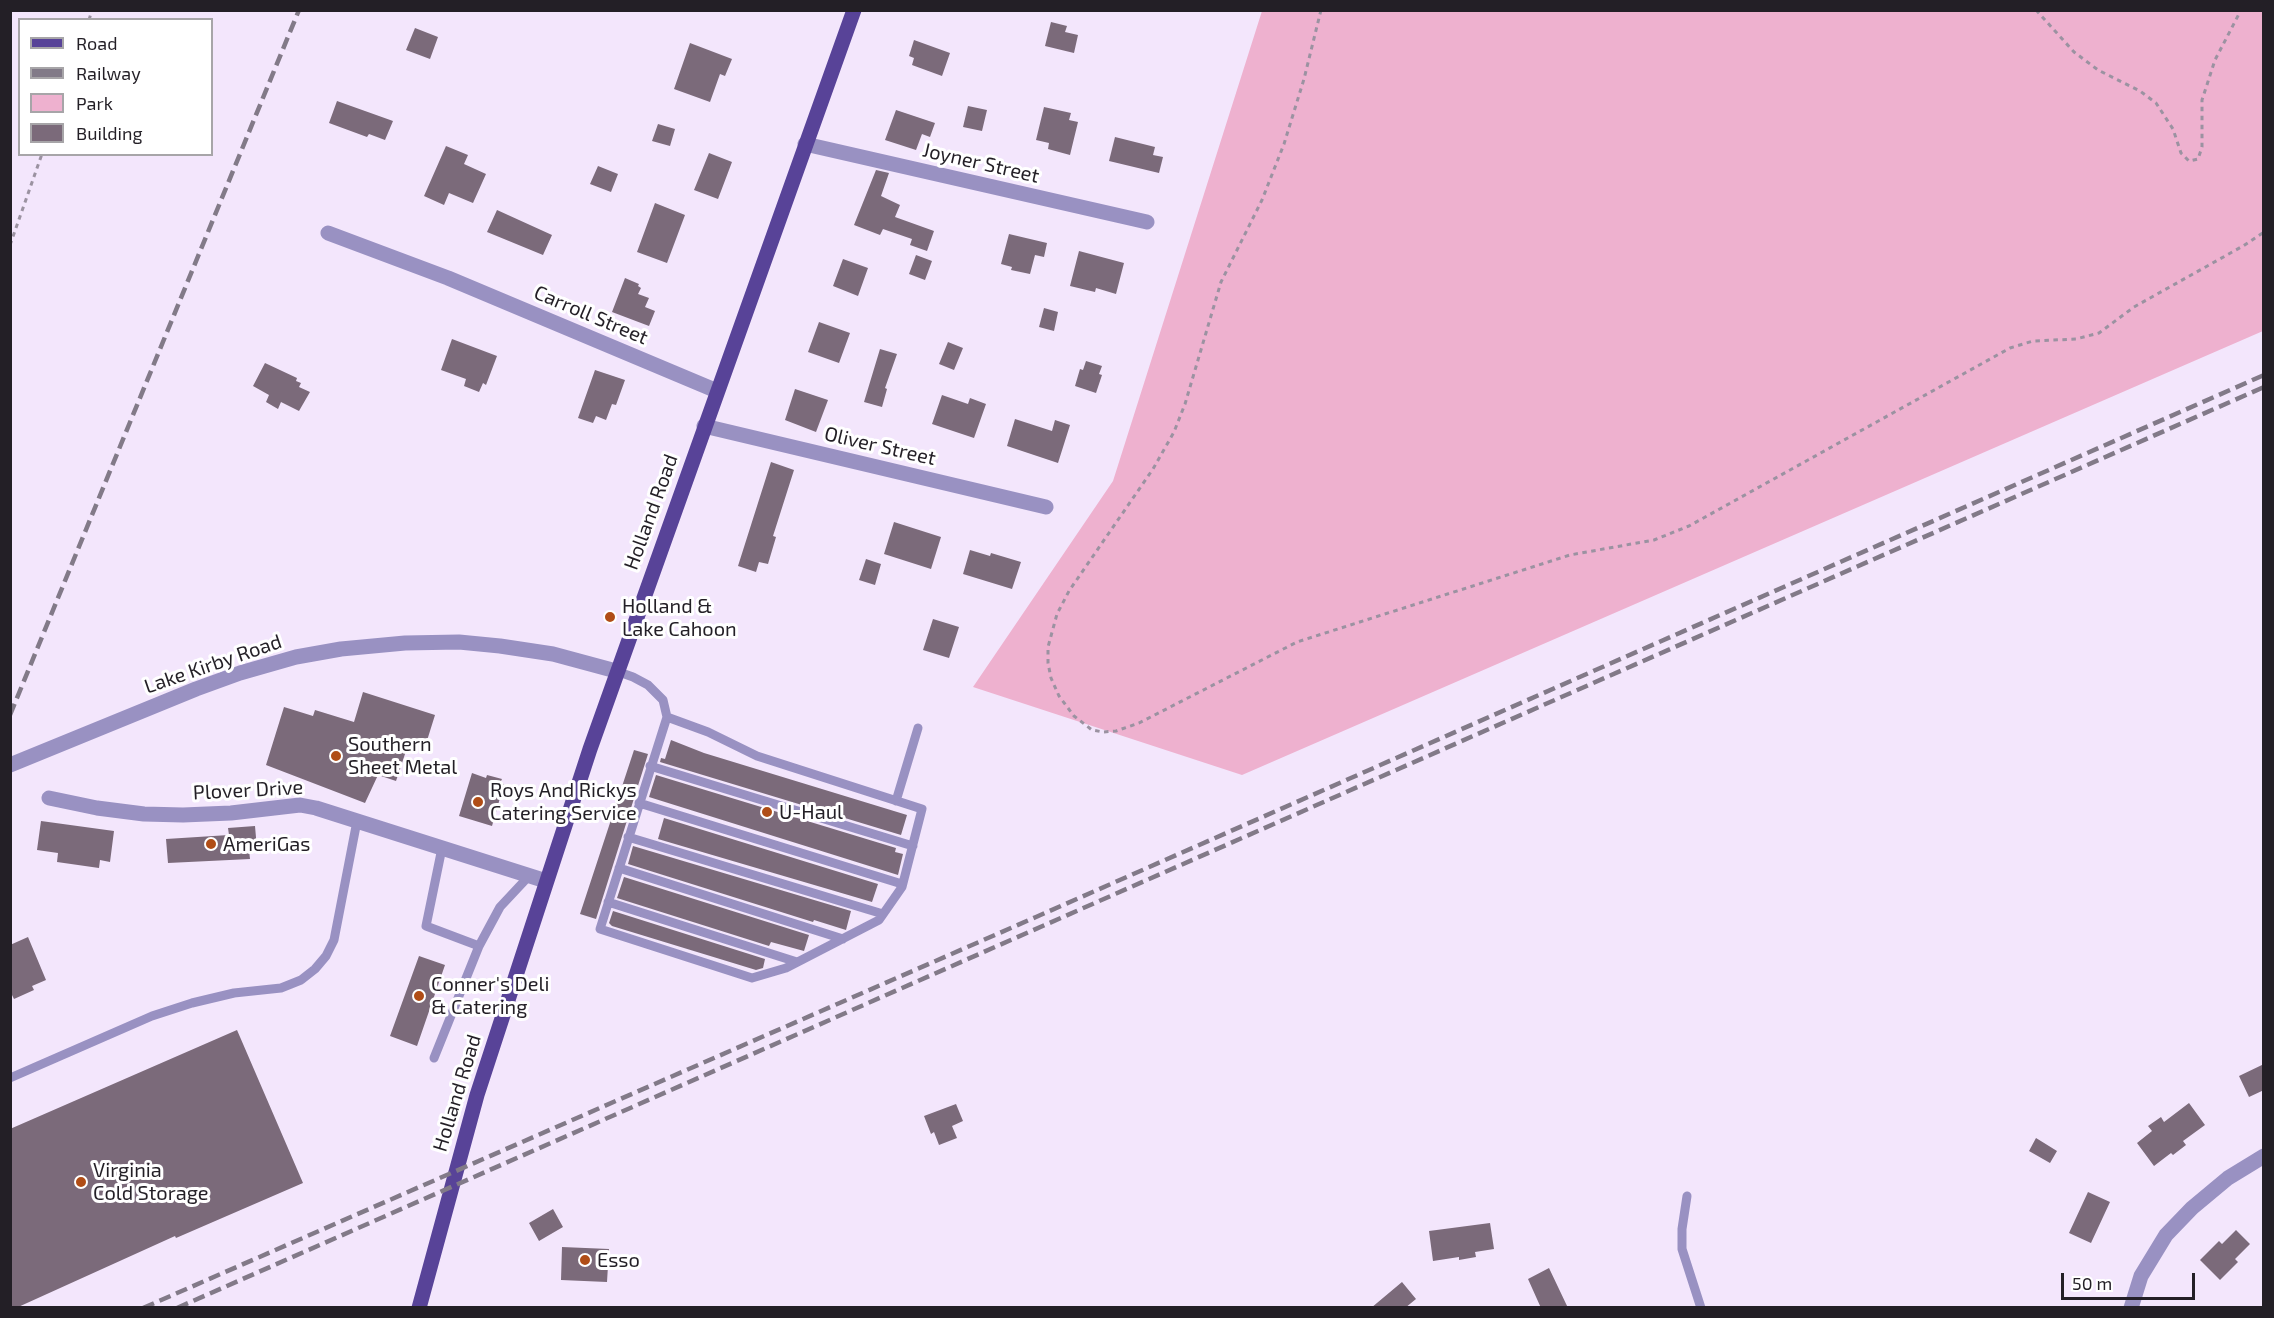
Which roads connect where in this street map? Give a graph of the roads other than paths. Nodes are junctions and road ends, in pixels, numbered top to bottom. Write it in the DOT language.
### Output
graph roads {
  1 [pos="854,10"];
  2 [pos="805,144"];
  3 [pos="1147,222"];
  4 [pos="328,233"];
  5 [pos="717,391"];
  6 [pos="704,426"];
  7 [pos="1046,507"];
  8 [pos="616,671"];
  9 [pos="667,717"];
  10 [pos="918,728"];
  11 [pos="10,765"];
  12 [pos="650,766"];
  13 [pos="49,798"];
  14 [pos="896,801"];
  15 [pos="639,803"];
  16 [pos="357,821"];
  17 [pos="628,837"];
  18 [pos="913,846"];
  19 [pos="442,848"];
  20 [pos="619,868"];
  21 [pos="529,876"];
  22 [pos="546,881"];
  23 [pos="903,884"];
  24 [pos="608,902"];
  25 [pos="883,914"];
  26 [pos="843,939"];
  27 [pos="479,946"];
  28 [pos="797,962"];
  29 [pos="434,1058"];
  30 [pos="10,1078"];
  31 [pos="2264,1156"];
  32 [pos="1688,1196"];
  33 [pos="419,1308"];
  34 [pos="1701,1308"];
  35 [pos="2131,1308"];
  1 -- 2 [label="main road, Holland Road"];
  2 -- 3 [label="street, Joyner Street"];
  2 -- 5 [label="main road, Holland Road"];
  4 -- 5 [label="street, Carroll Street"];
  5 -- 6 [label="main road, Holland Road"];
  6 -- 7 [label="street, Oliver Street"];
  6 -- 8 [label="main road, Holland Road"];
  8 -- 9 [label="lane"];
  8 -- 11 [label="street, Lake Kirby Road"];
  8 -- 22 [label="main road, Holland Road"];
  9 -- 12 [label="lane"];
  9 -- 14 [label="lane"];
  10 -- 14 [label="lane"];
  12 -- 15 [label="lane"];
  12 -- 18 [label="lane"];
  13 -- 16 [label="street, Plover Drive"];
  14 -- 18 [label="lane"];
  15 -- 17 [label="lane"];
  15 -- 23 [label="lane"];
  16 -- 19 [label="street, Plover Drive"];
  16 -- 30 [label="lane"];
  17 -- 20 [label="lane"];
  17 -- 25 [label="lane"];
  18 -- 23 [label="lane"];
  19 -- 21 [label="street, Plover Drive"];
  19 -- 27 [label="lane"];
  20 -- 24 [label="lane"];
  20 -- 26 [label="lane"];
  21 -- 22 [label="street, Plover Drive"];
  21 -- 27 [label="lane"];
  22 -- 33 [label="main road, Holland Road"];
  23 -- 25 [label="lane"];
  24 -- 28 [label="lane"];
  24 -- 28 [label="lane"];
  25 -- 26 [label="lane"];
  26 -- 28 [label="lane"];
  27 -- 29 [label="lane"];
  31 -- 35 [label="street"];
  32 -- 34 [label="lane"];
}
